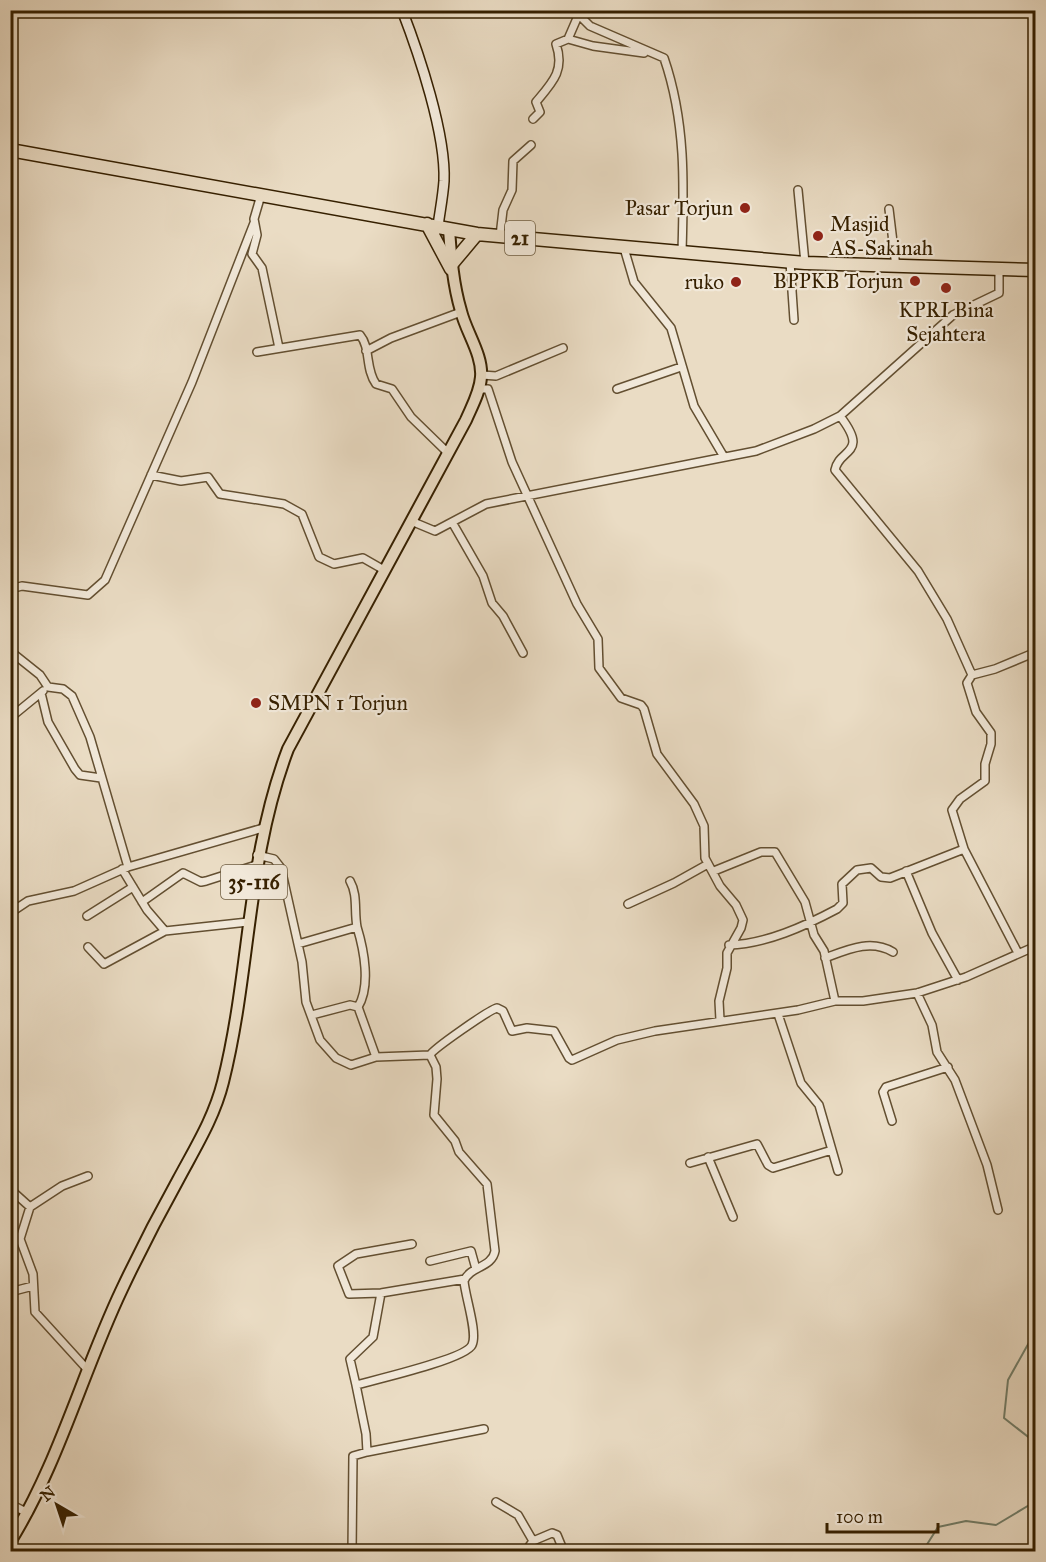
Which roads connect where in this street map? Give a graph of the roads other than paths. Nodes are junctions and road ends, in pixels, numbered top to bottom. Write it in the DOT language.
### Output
graph roads {
  1 [pos="1010,10"];
  2 [pos="1015,10"];
  3 [pos="404,13"];
  4 [pos="576,13"];
  5 [pos="568,39"];
  6 [pos="664,58"];
  7 [pos="533,119"];
  8 [pos="531,145"];
  9 [pos="10,150"];
  10 [pos="798,190"];
  11 [pos="261,195"];
  12 [pos="889,209"];
  13 [pos="254,223"];
  14 [pos="438,227"];
  15 [pos="477,234"];
  16 [pos="500,236"];
  17 [pos="624,248"];
  18 [pos="682,252"];
  19 [pos="790,262"];
  20 [pos="805,263"];
  21 [pos="451,267"];
  22 [pos="896,267"];
  23 [pos="999,270"];
  24 [pos="1035,270"];
  25 [pos="461,312"];
  26 [pos="794,320"];
  27 [pos="279,348"];
  28 [pos="564,348"];
  29 [pos="366,351"];
  30 [pos="257,352"];
  31 [pos="681,368"];
  32 [pos="482,375"];
  33 [pos="479,389"];
  34 [pos="617,389"];
  35 [pos="840,416"];
  36 [pos="448,453"];
  37 [pos="724,457"];
  38 [pos="151,475"];
  39 [pos="527,495"];
  40 [pos="411,521"];
  41 [pos="452,522"];
  42 [pos="384,570"];
  43 [pos="10,589"];
  44 [pos="10,651"];
  45 [pos="1035,651"];
  46 [pos="522,653"];
  47 [pos="972,675"];
  48 [pos="48,687"];
  49 [pos="41,693"];
  50 [pos="10,718"];
  51 [pos="100,778"];
  52 [pos="263,828"];
  53 [pos="964,849"];
  54 [pos="257,860"];
  55 [pos="708,864"];
  56 [pos="125,868"];
  57 [pos="714,871"];
  58 [pos="906,871"];
  59 [pos="350,881"];
  60 [pos="133,887"];
  61 [pos="142,902"];
  62 [pos="628,904"];
  63 [pos="10,913"];
  64 [pos="87,916"];
  65 [pos="248,922"];
  66 [pos="809,922"];
  67 [pos="357,927"];
  68 [pos="165,932"];
  69 [pos="298,944"];
  70 [pos="729,945"];
  71 [pos="1035,946"];
  72 [pos="88,947"];
  73 [pos="893,952"];
  74 [pos="1018,953"];
  75 [pos="825,958"];
  76 [pos="958,980"];
  77 [pos="917,993"];
  78 [pos="835,1001"];
  79 [pos="358,1007"];
  80 [pos="778,1014"];
  81 [pos="312,1015"];
  82 [pos="720,1020"];
  83 [pos="430,1055"];
  84 [pos="376,1057"];
  85 [pos="948,1067"];
  86 [pos="892,1121"];
  87 [pos="832,1150"];
  88 [pos="708,1157"];
  89 [pos="690,1163"];
  90 [pos="838,1171"];
  91 [pos="87,1176"];
  92 [pos="10,1190"];
  93 [pos="30,1207"];
  94 [pos="998,1210"];
  95 [pos="733,1216"];
  96 [pos="412,1244"];
  97 [pos="430,1261"];
  98 [pos="476,1269"];
  99 [pos="465,1279"];
  100 [pos="33,1286"];
  101 [pos="10,1292"];
  102 [pos="381,1293"];
  103 [pos="86,1368"];
  104 [pos="356,1386"];
  105 [pos="484,1429"];
  106 [pos="367,1452"];
  107 [pos="496,1502"];
  108 [pos="10,1504"];
  109 [pos="28,1514"];
  110 [pos="534,1540"];
  111 [pos="10,1542"];
  112 [pos="352,1551"];
  113 [pos="525,1551"];
  114 [pos="564,1551"];
  1 -- 2 [label="street"];
  3 -- 14 [label="street"];
  4 -- 5 [label="street"];
  4 -- 6 [label="street"];
  5 -- 6 [label="street"];
  5 -- 7 [label="street"];
  6 -- 18 [label="street"];
  8 -- 16 [label="street"];
  9 -- 11 [label="highway, 21"];
  10 -- 20 [label="street"];
  11 -- 13 [label="street"];
  11 -- 14 [label="highway, 21"];
  12 -- 22 [label="street"];
  13 -- 27 [label="street"];
  13 -- 38 [label="street"];
  14 -- 15 [label="highway, 21"];
  14 -- 21 [label="highway"];
  14 -- 21 [label="main road"];
  15 -- 16 [label="highway, 21"];
  15 -- 21 [label="highway"];
  16 -- 17 [label="highway, 21"];
  17 -- 18 [label="highway, 21"];
  17 -- 31 [label="street"];
  18 -- 19 [label="highway, 21"];
  19 -- 20 [label="highway, 21"];
  19 -- 26 [label="street"];
  20 -- 22 [label="highway, 21"];
  21 -- 25 [label="main road"];
  22 -- 23 [label="highway, 21"];
  23 -- 24 [label="highway, 21"];
  23 -- 35 [label="street"];
  25 -- 29 [label="street"];
  25 -- 32 [label="main road"];
  27 -- 29 [label="street"];
  27 -- 30 [label="street"];
  28 -- 32 [label="street"];
  29 -- 36 [label="street"];
  31 -- 34 [label="street"];
  31 -- 37 [label="street"];
  32 -- 33 [label="main road, 35-116"];
  33 -- 36 [label="main road, 35-116"];
  33 -- 39 [label="street"];
  35 -- 37 [label="street"];
  35 -- 47 [label="street"];
  36 -- 40 [label="main road, 35-116"];
  37 -- 39 [label="street"];
  38 -- 42 [label="street"];
  38 -- 43 [label="street"];
  39 -- 41 [label="street"];
  39 -- 55 [label="street"];
  40 -- 41 [label="street"];
  40 -- 42 [label="main road, 35-116"];
  41 -- 46 [label="street"];
  42 -- 52 [label="main road, 35-116"];
  44 -- 48 [label="street"];
  45 -- 47 [label="street"];
  47 -- 53 [label="street"];
  48 -- 49 [label="street"];
  48 -- 51 [label="street"];
  49 -- 50 [label="street"];
  49 -- 51 [label="street"];
  51 -- 56 [label="street"];
  52 -- 54 [label="main road, 35-116"];
  52 -- 56 [label="street"];
  53 -- 58 [label="street"];
  53 -- 74 [label="street"];
  54 -- 61 [label="street"];
  54 -- 65 [label="main road, 35-116"];
  54 -- 69 [label="street"];
  55 -- 57 [label="street"];
  55 -- 62 [label="street"];
  56 -- 60 [label="street"];
  56 -- 63 [label="street"];
  57 -- 66 [label="street"];
  57 -- 70 [label="street"];
  58 -- 66 [label="street"];
  58 -- 76 [label="street"];
  59 -- 67 [label="street"];
  60 -- 61 [label="street"];
  60 -- 64 [label="street"];
  61 -- 68 [label="street"];
  65 -- 68 [label="street"];
  65 -- 103 [label="main road, 35-116"];
  66 -- 70 [label="street"];
  66 -- 75 [label="street"];
  67 -- 69 [label="street"];
  67 -- 79 [label="street"];
  68 -- 72 [label="street"];
  69 -- 81 [label="street"];
  70 -- 82 [label="street"];
  71 -- 74 [label="street"];
  73 -- 75 [label="street"];
  74 -- 76 [label="street"];
  75 -- 78 [label="street"];
  76 -- 77 [label="street"];
  77 -- 78 [label="street"];
  77 -- 85 [label="street"];
  78 -- 80 [label="street"];
  79 -- 81 [label="street"];
  79 -- 84 [label="street"];
  80 -- 82 [label="street"];
  80 -- 87 [label="street"];
  81 -- 84 [label="street"];
  82 -- 83 [label="street"];
  83 -- 84 [label="street"];
  83 -- 98 [label="street"];
  85 -- 86 [label="street"];
  85 -- 94 [label="street"];
  87 -- 88 [label="street"];
  87 -- 90 [label="street"];
  88 -- 89 [label="street"];
  88 -- 95 [label="street"];
  91 -- 93 [label="street"];
  92 -- 93 [label="street"];
  93 -- 100 [label="street"];
  96 -- 102 [label="street"];
  97 -- 98 [label="street"];
  98 -- 99 [label="street"];
  99 -- 102 [label="street"];
  99 -- 104 [label="street"];
  100 -- 101 [label="street"];
  100 -- 103 [label="street"];
  102 -- 104 [label="street"];
  103 -- 109 [label="main road, 35-116"];
  104 -- 106 [label="street"];
  105 -- 106 [label="street"];
  106 -- 112 [label="street"];
  107 -- 110 [label="street"];
  108 -- 109 [label="street"];
  109 -- 111 [label="main road, 35-116"];
  110 -- 113 [label="street"];
  110 -- 114 [label="street"];
}
